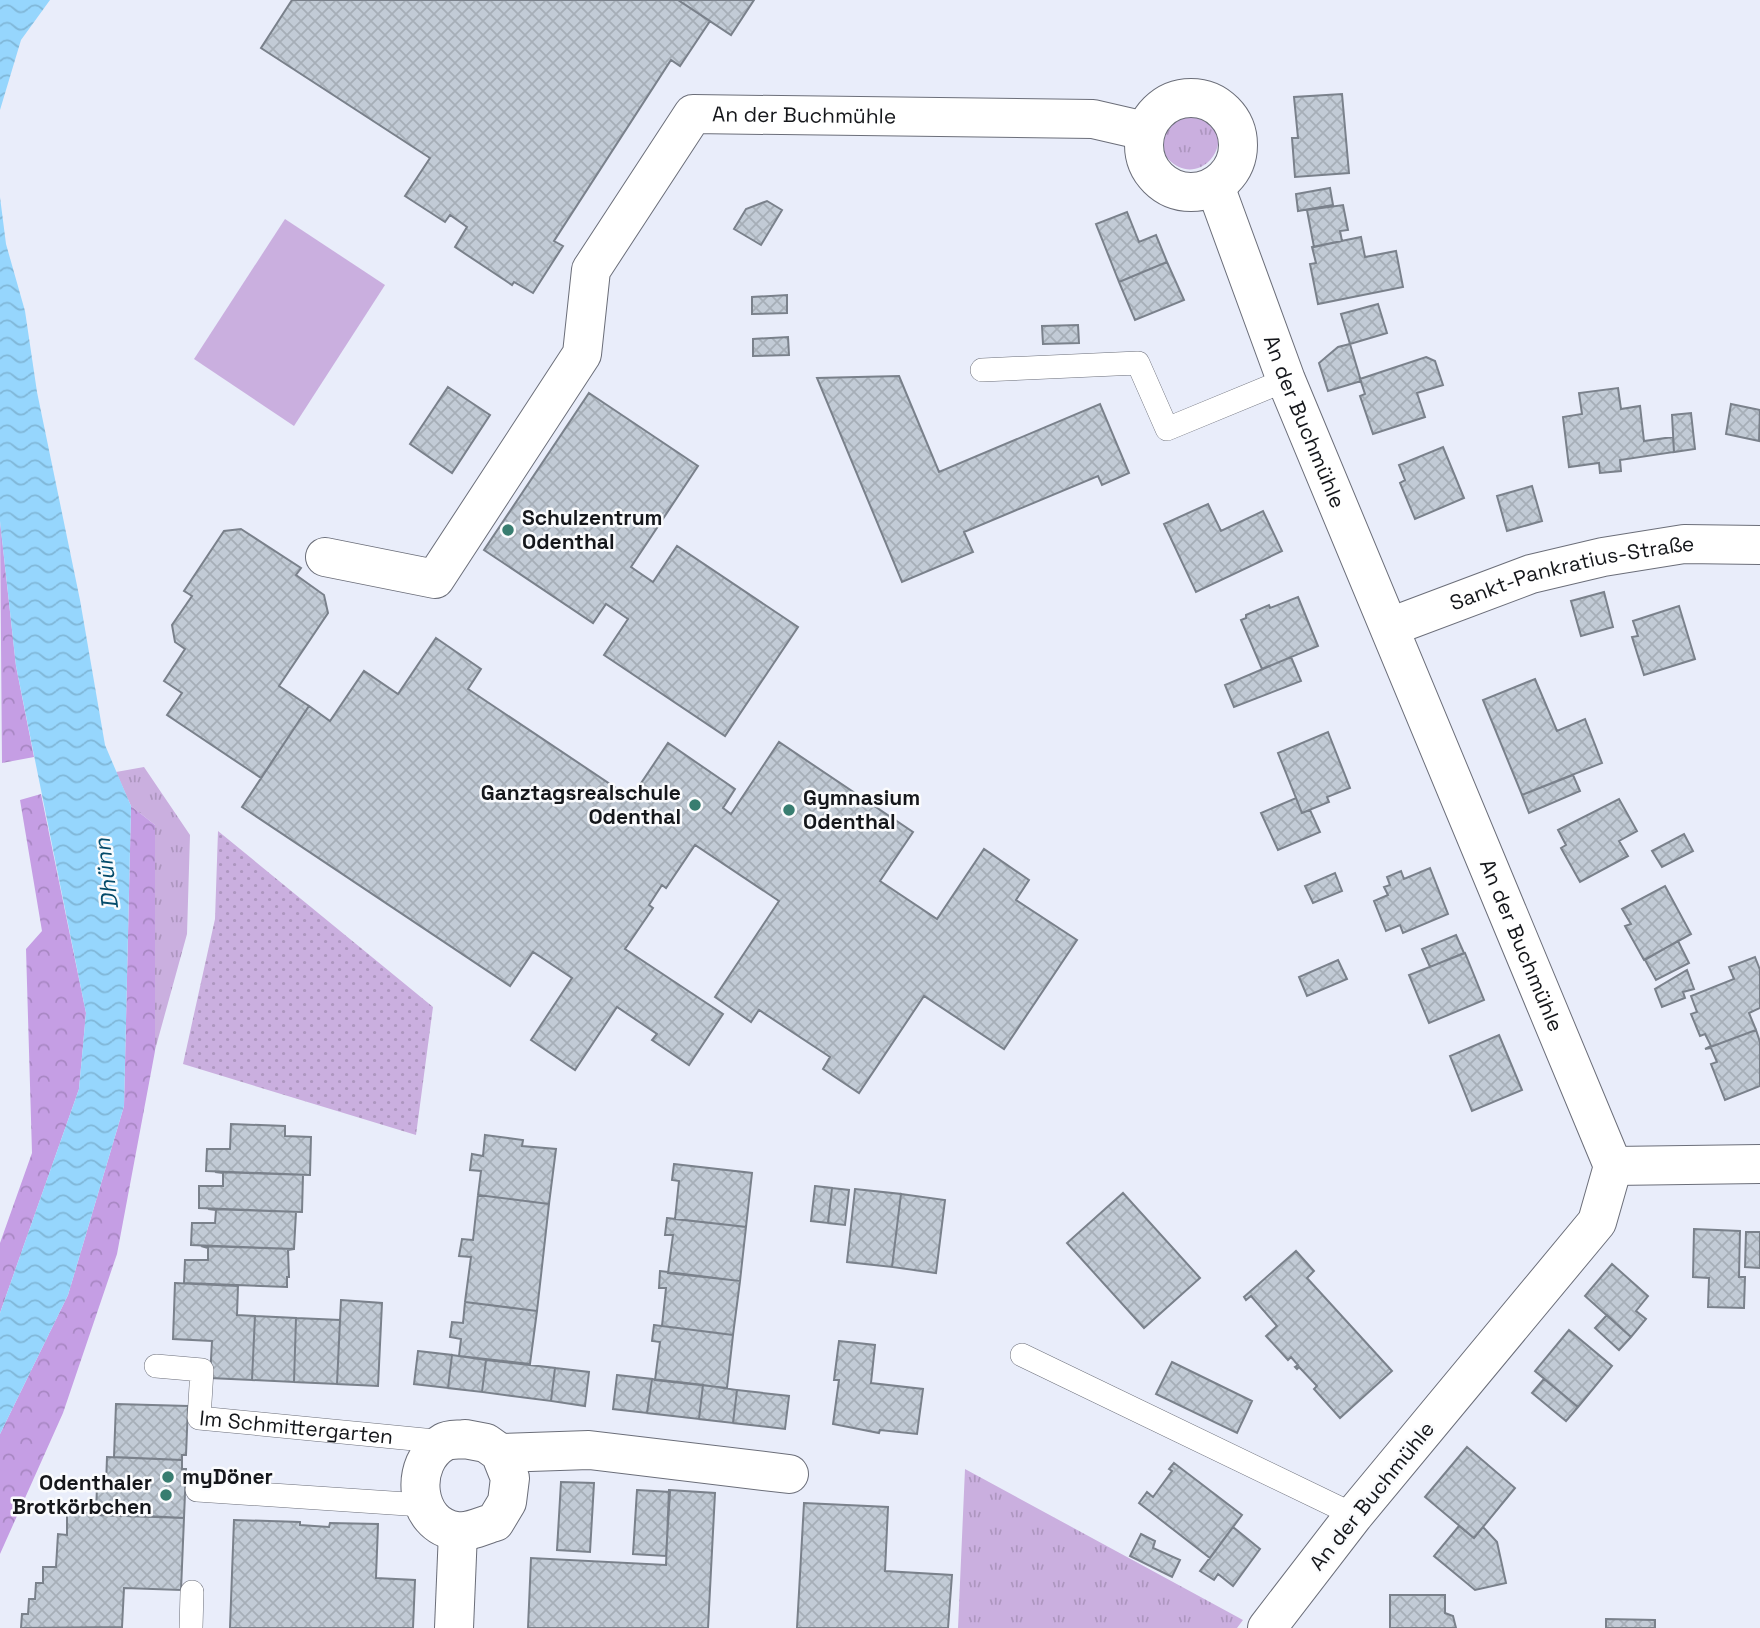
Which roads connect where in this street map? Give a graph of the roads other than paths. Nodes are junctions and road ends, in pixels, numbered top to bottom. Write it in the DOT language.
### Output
graph roads {
  1 [pos="1145,131"];
  2 [pos="1215,186"];
  3 [pos="982,370"];
  4 [pos="1286,380"];
  5 [pos="1760,545"];
  6 [pos="325,557"];
  7 [pos="1390,627"];
  8 [pos="1760,1164"];
  9 [pos="1613,1166"];
  10 [pos="1022,1355"];
  11 [pos="156,1366"];
  12 [pos="444,1442"];
  13 [pos="500,1453"];
  14 [pos="789,1474"];
  15 [pos="197,1490"];
  16 [pos="422,1505"];
  17 [pos="1354,1515"];
  18 [pos="458,1532"];
  19 [pos="192,1592"];
  20 [pos="191,1628"];
  21 [pos="454,1628"];
  22 [pos="1267,1628"];
  1 -- 2 [label="street"];
  1 -- 2 [label="street"];
  1 -- 6 [label="street, An der Buchmühle"];
  2 -- 4 [label="street, An der Buchmühle"];
  3 -- 4 [label="lane"];
  4 -- 7 [label="street, An der Buchmühle"];
  5 -- 7 [label="street, Sankt-Pankratius-Straße"];
  7 -- 9 [label="street, An der Buchmühle"];
  8 -- 9 [label="street"];
  9 -- 17 [label="street, An der Buchmühle"];
  10 -- 17 [label="lane"];
  11 -- 12 [label="lane, Im Schmittergarten"];
  12 -- 13 [label="street, Im Schmittergarten"];
  12 -- 16 [label="street"];
  13 -- 14 [label="street, Im Schmittergarten"];
  13 -- 18 [label="street"];
  15 -- 16 [label="lane"];
  16 -- 18 [label="street"];
  17 -- 22 [label="street, An der Buchmühle"];
  18 -- 21 [label="street"];
  19 -- 20 [label="lane"];
}
